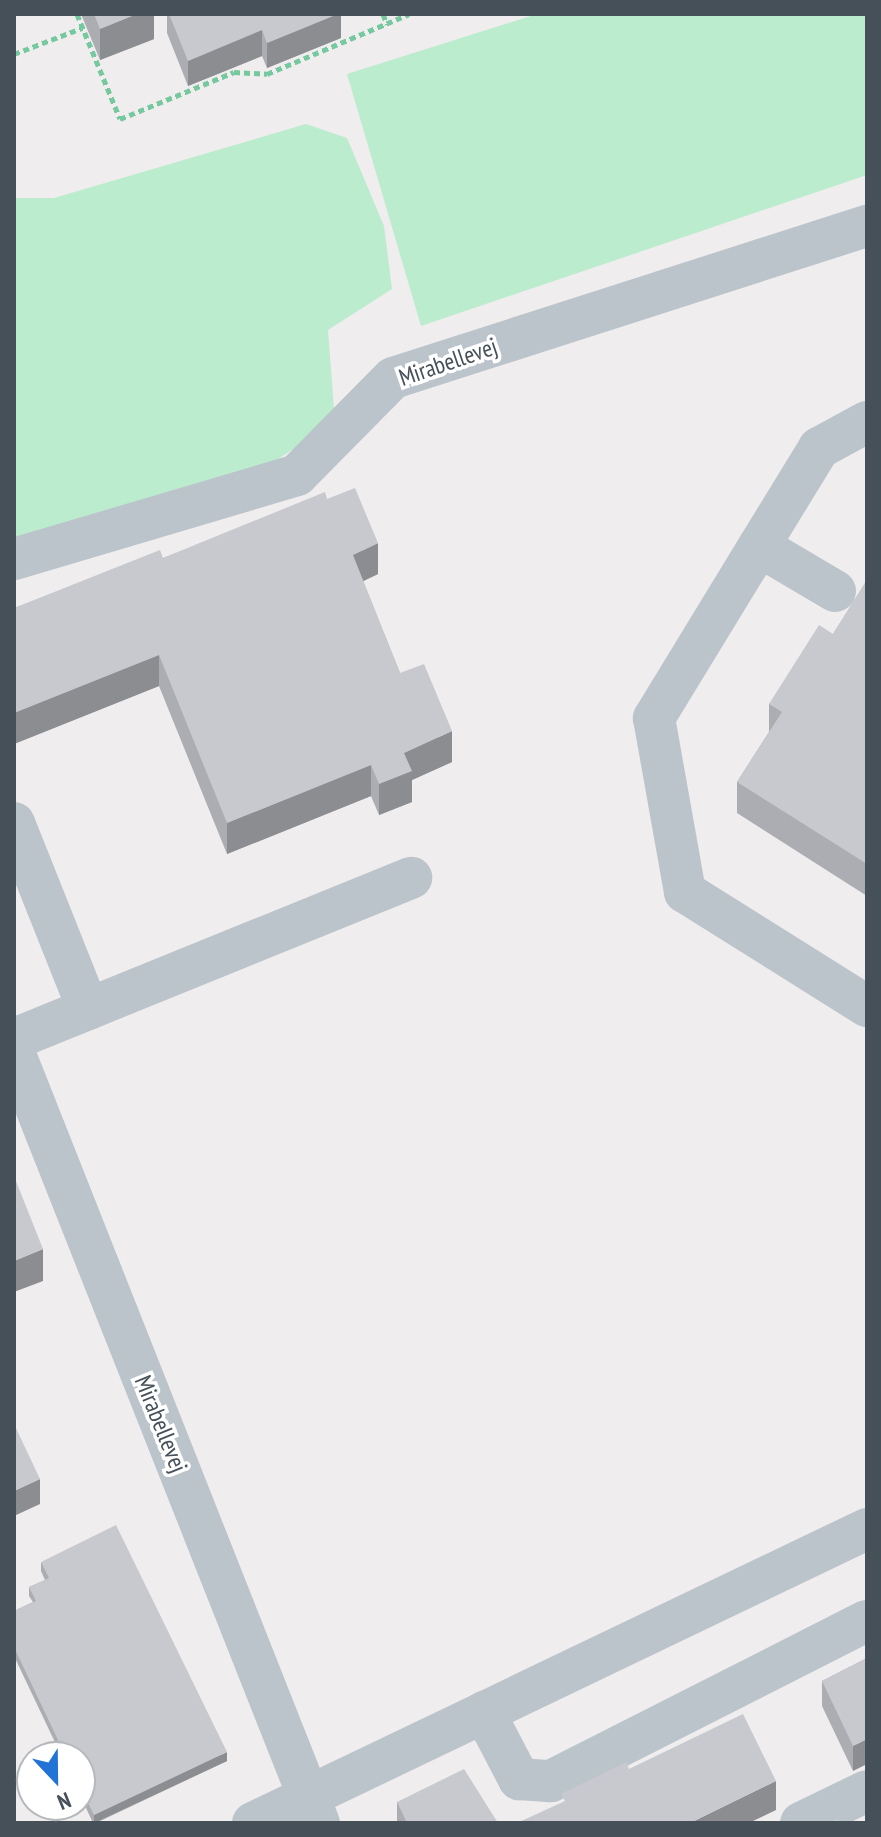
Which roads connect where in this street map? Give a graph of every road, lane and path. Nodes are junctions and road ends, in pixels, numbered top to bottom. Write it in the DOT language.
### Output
graph roads {
  1 [pos="77,14"];
  2 [pos="383,14"];
  3 [pos="409,14"];
  4 [pos="387,24"];
  5 [pos="82,28"];
  6 [pos="14,54"];
  7 [pos="867,226"];
  8 [pos="867,422"];
  9 [pos="759,546"];
  10 [pos="14,559"];
  11 [pos="835,591"];
  12 [pos="14,823"];
  13 [pos="411,878"];
  14 [pos="867,1006"];
  15 [pos="88,1009"];
  16 [pos="14,1039"];
  17 [pos="14,1052"];
  18 [pos="864,1537"];
  19 [pos="867,1621"];
  20 [pos="484,1712"];
  21 [pos="867,1791"];
  22 [pos="314,1810"];
  23 [pos="253,1823"];
  24 [pos="801,1823"];
  1 -- 5 [label="path"];
  2 -- 4 [label="path"];
  3 -- 4 [label="path"];
  4 -- 5 [label="path"];
  5 -- 6 [label="path"];
  7 -- 10 [label="street, Mirabellevej"];
  8 -- 9 [label="street"];
  9 -- 11 [label="street"];
  9 -- 14 [label="street"];
  12 -- 15 [label="street"];
  13 -- 15 [label="street"];
  15 -- 16 [label="street"];
  17 -- 22 [label="street, Mirabellevej"];
  18 -- 20 [label="street"];
  19 -- 20 [label="street"];
  20 -- 22 [label="street"];
  21 -- 24 [label="street"];
  22 -- 23 [label="street"];
}
